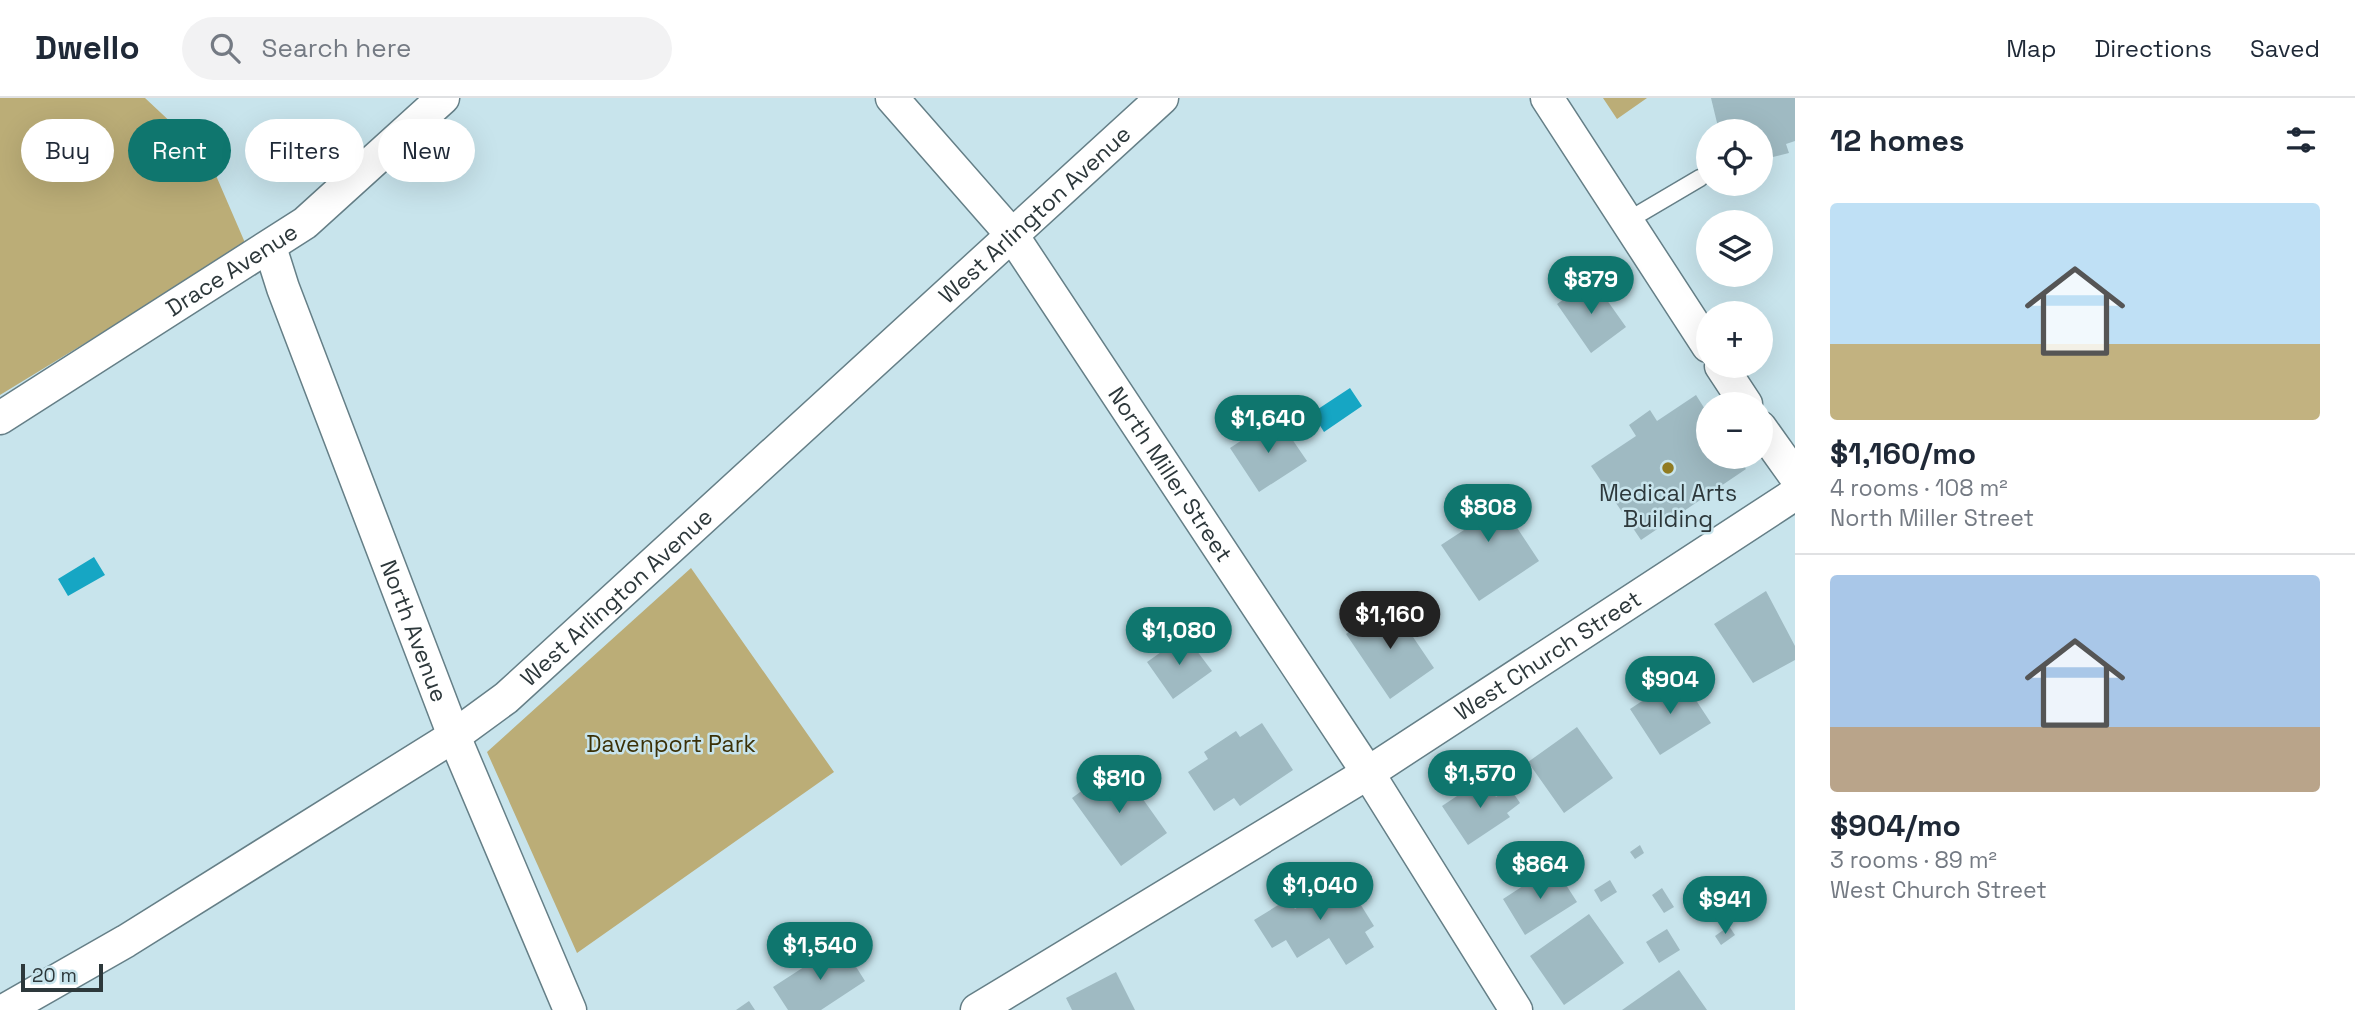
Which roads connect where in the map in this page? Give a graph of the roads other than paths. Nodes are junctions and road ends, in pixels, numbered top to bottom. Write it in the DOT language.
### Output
graph roads {
  1 [pos="443,98"];
  2 [pos="892,98"];
  3 [pos="1162,98"];
  4 [pos="1547,98"];
  5 [pos="1696,180"];
  6 [pos="1627,221"];
  7 [pos="1012,234"];
  8 [pos="270,247"];
  9 [pos="1696,327"];
  10 [pos="0,418"];
  11 [pos="1773,446"];
  12 [pos="1795,477"];
  13 [pos="1795,494"];
  14 [pos="454,736"];
  15 [pos="1368,773"];
  16 [pos="5,1010"];
  17 [pos="570,1010"];
  18 [pos="977,1010"];
  19 [pos="1516,1010"];
  1 -- 8 [label="street, Drace Avenue"];
  2 -- 7 [label="street, North Miller Street"];
  3 -- 7 [label="street, West Arlington Avenue"];
  4 -- 6 [label="street"];
  5 -- 6 [label="lane"];
  6 -- 9 [label="street"];
  7 -- 14 [label="street, West Arlington Avenue"];
  7 -- 15 [label="street, North Miller Street"];
  8 -- 10 [label="street, Drace Avenue"];
  8 -- 14 [label="street, North Avenue"];
  11 -- 12 [label="street"];
  13 -- 15 [label="street, West Church Street"];
  14 -- 16 [label="street, West Arlington Avenue"];
  14 -- 17 [label="street, North Avenue"];
  15 -- 18 [label="street, West Church Street"];
  15 -- 19 [label="street, North Miller Street"];
}
